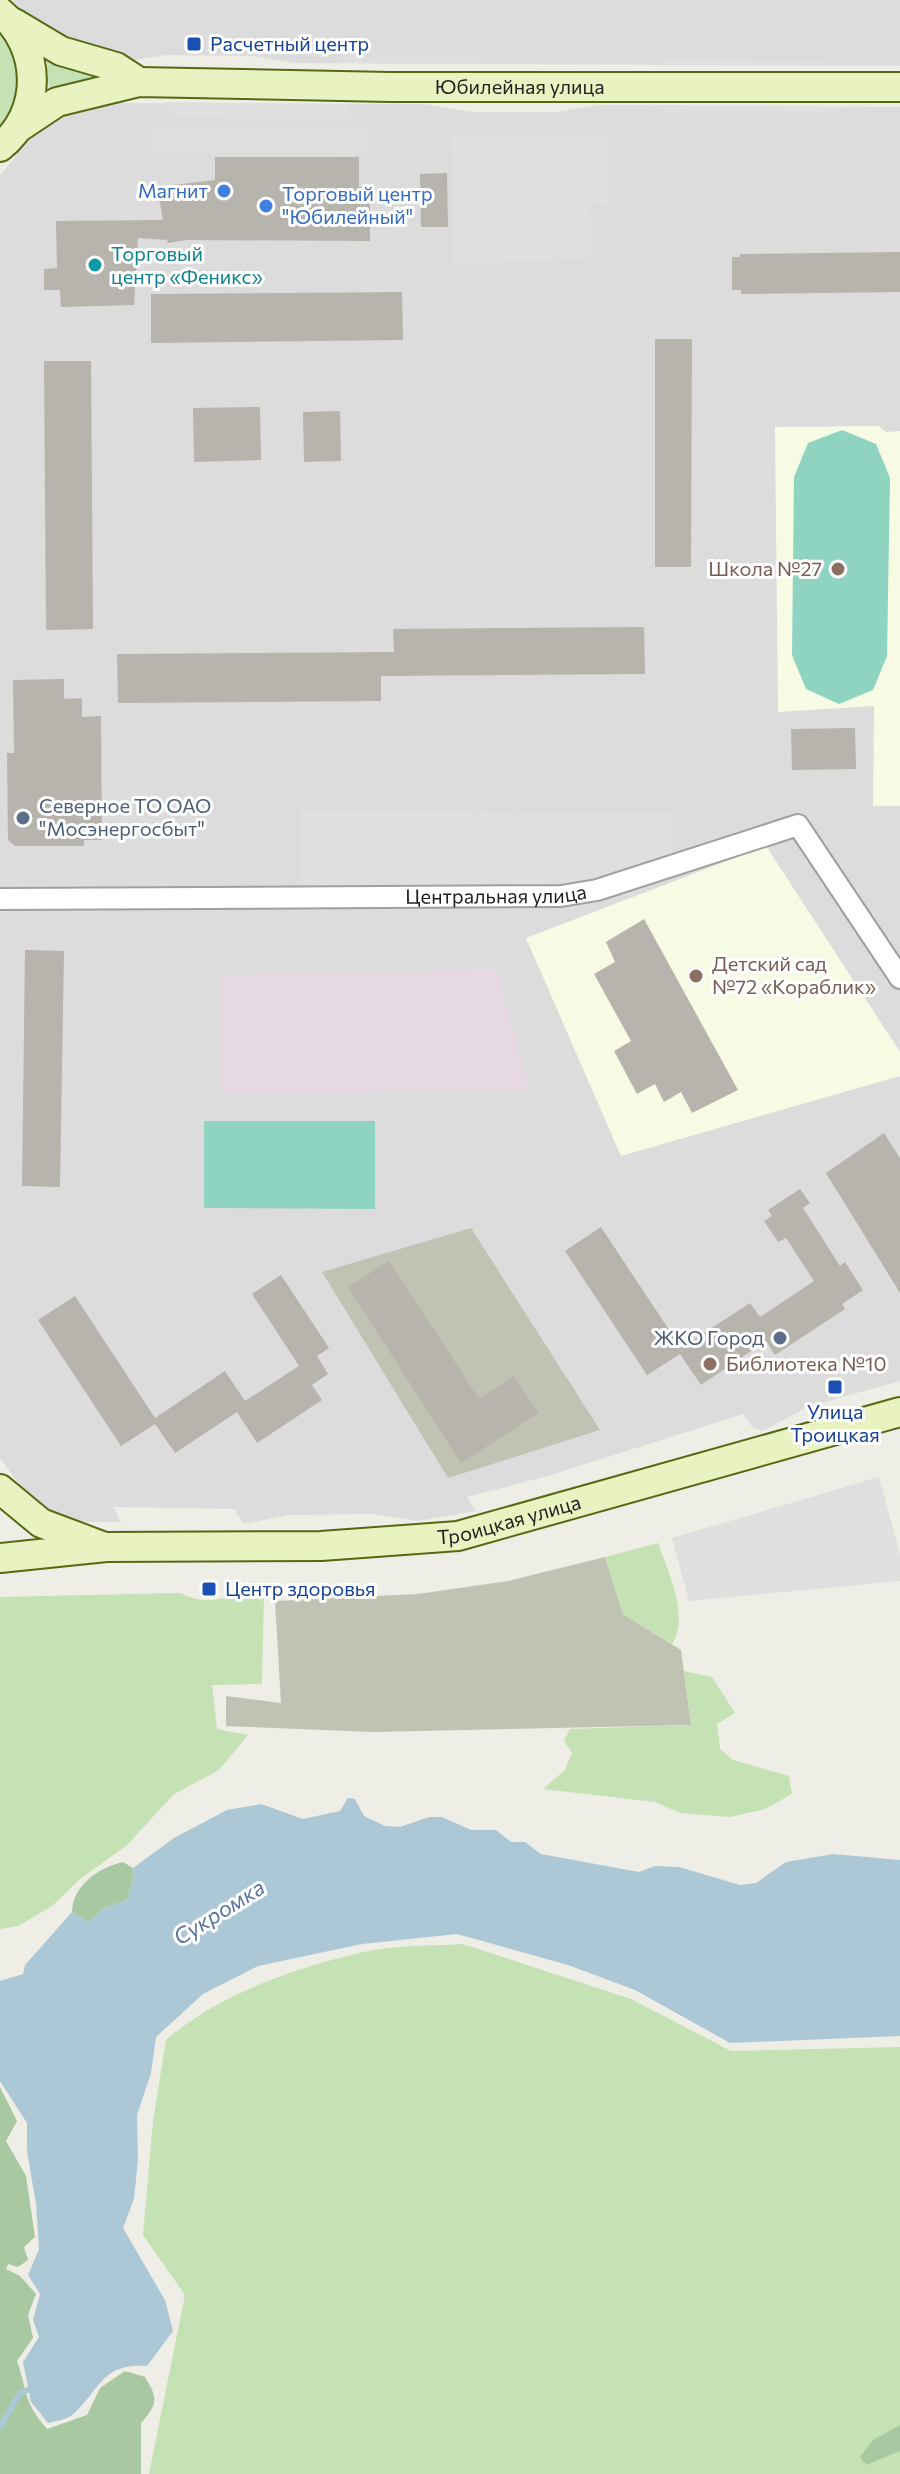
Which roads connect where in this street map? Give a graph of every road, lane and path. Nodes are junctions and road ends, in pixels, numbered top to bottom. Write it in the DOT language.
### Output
graph roads {
  1 [pos="4,15"];
  2 [pos="139,82"];
  3 [pos="900,87"];
  4 [pos="6,142"];
  5 [pos="0,899"];
  6 [pos="900,978"];
  7 [pos="900,1412"];
  8 [pos="0,1489"];
  9 [pos="106,1547"];
  10 [pos="0,1558"];
  1 -- 2 [label="street, Юбилейная улица"];
  1 -- 4 [label="street"];
  2 -- 3 [label="street, Юбилейная улица"];
  2 -- 4 [label="street, Юбилейная улица"];
  5 -- 6 [label="street, Центральная улица"];
  7 -- 9 [label="street, Троицкая улица"];
  8 -- 9 [label="street, Троицкая улица"];
  9 -- 10 [label="street, Троицкая улица"];
}
